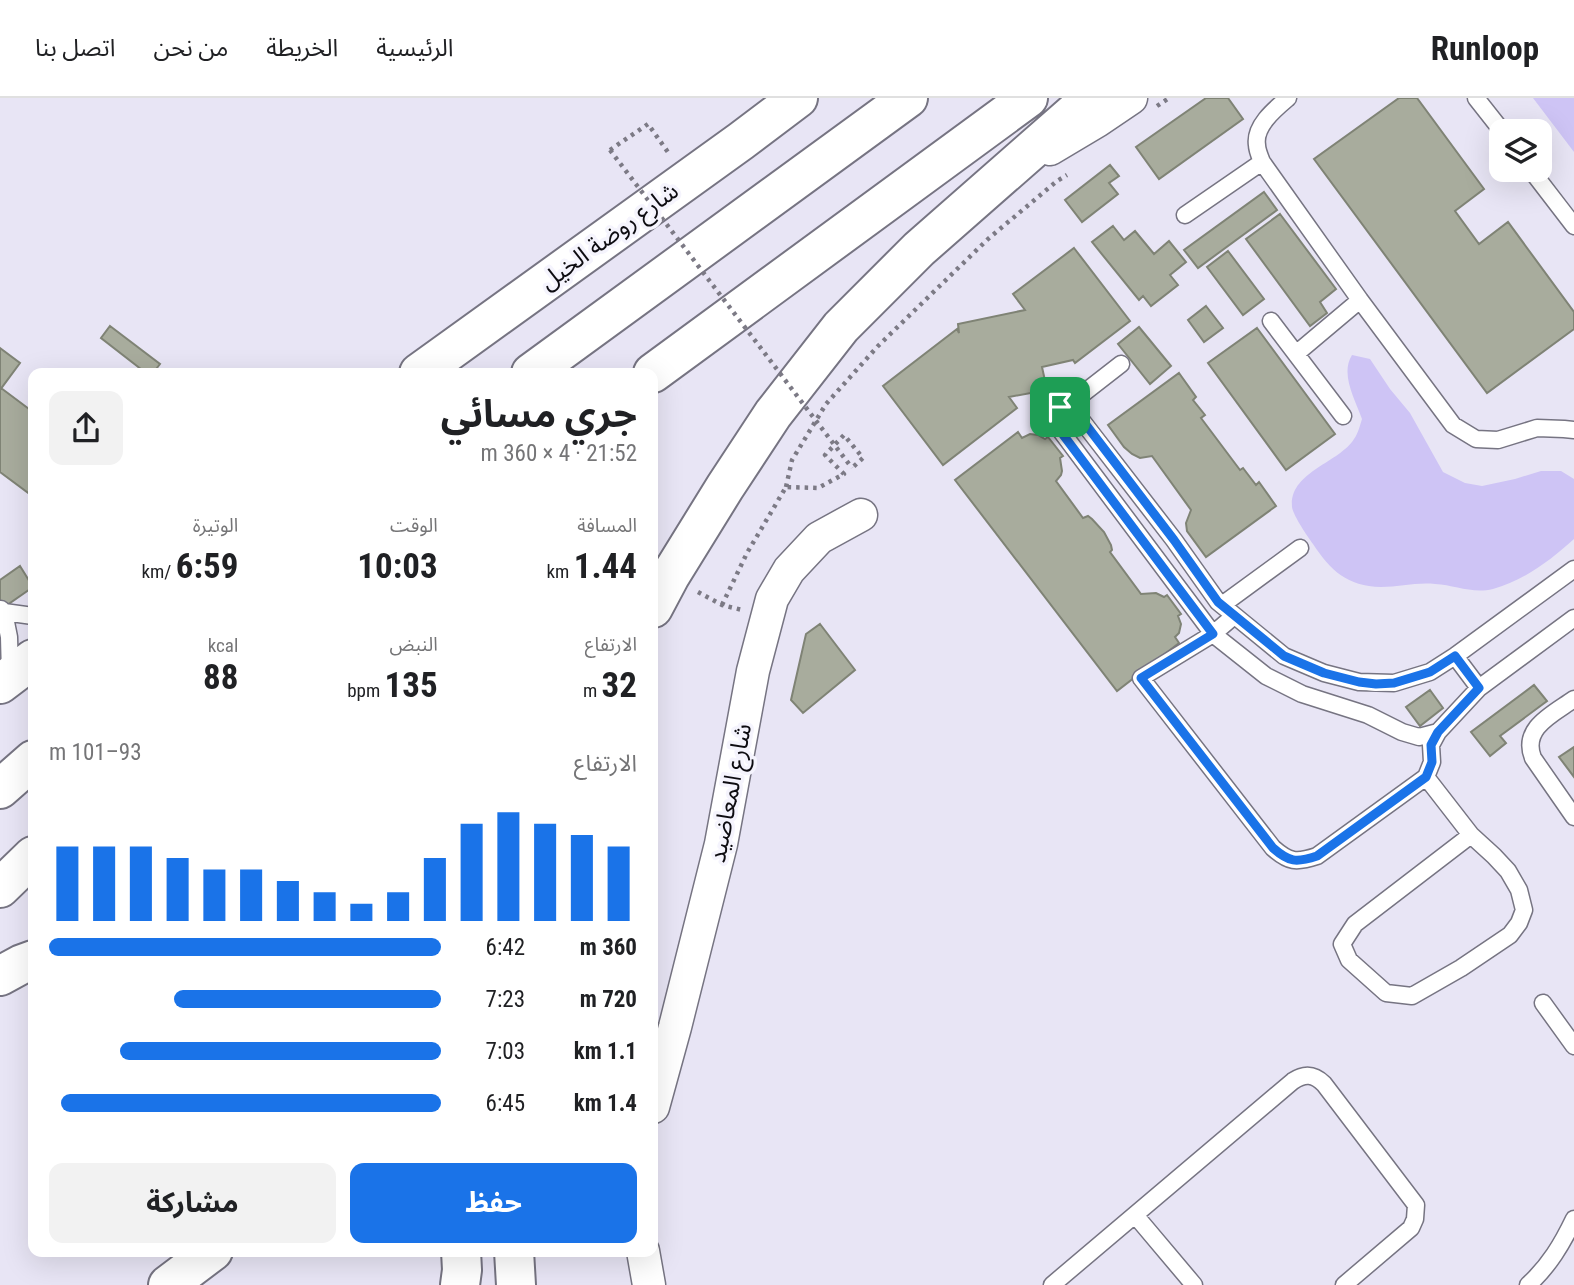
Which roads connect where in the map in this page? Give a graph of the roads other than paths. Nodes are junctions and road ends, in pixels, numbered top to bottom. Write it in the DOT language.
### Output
graph roads {
  1 [pos="769,98"];
  2 [pos="798,98"];
  3 [pos="908,98"];
  4 [pos="1028,98"];
  5 [pos="1091,98"];
  6 [pos="1288,98"];
  7 [pos="1476,98"];
  8 [pos="1139,106"];
  9 [pos="1493,119"];
  10 [pos="741,141"];
  11 [pos="1262,162"];
  12 [pos="1001,178"];
  13 [pos="1540,182"];
  14 [pos="1185,215"];
  15 [pos="1574,226"];
  16 [pos="1360,300"];
  17 [pos="1271,321"];
  18 [pos="1297,353"];
  19 [pos="1121,364"];
  20 [pos="426,368"];
  21 [pos="538,368"];
  22 [pos="658,369"];
  23 [pos="1067,406"];
  24 [pos="1343,416"];
  25 [pos="1574,430"];
  26 [pos="861,515"];
  27 [pos="1300,548"];
  28 [pos="1574,569"];
  29 [pos="661,592"];
  30 [pos="1228,611"];
  31 [pos="2,612"];
  32 [pos="28,615"];
  33 [pos="1574,618"];
  34 [pos="1213,634"];
  35 [pos="1455,656"];
  36 [pos="14,673"];
  37 [pos="1479,688"];
  38 [pos="1574,699"];
  39 [pos="1438,732"];
  40 [pos="28,764"];
  41 [pos="1426,777"];
  42 [pos="0,789"];
  43 [pos="1574,817"];
  44 [pos="1471,835"];
  45 [pos="28,861"];
  46 [pos="0,888"];
  47 [pos="28,962"];
  48 [pos="0,976"];
  49 [pos="1543,1003"];
  50 [pos="1574,1046"];
  51 [pos="658,1089"];
  52 [pos="1135,1215"];
  53 [pos="1574,1219"];
  54 [pos="205,1257"];
  55 [pos="461,1257"];
  56 [pos="514,1257"];
  57 [pos="644,1257"];
  58 [pos="168,1285"];
  59 [pos="460,1285"];
  60 [pos="516,1285"];
  61 [pos="649,1285"];
  62 [pos="1052,1285"];
  63 [pos="1194,1285"];
  64 [pos="1344,1285"];
  65 [pos="1528,1285"];
  1 -- 10 [label="street"];
  2 -- 10 [label="main road, شارع روضة الخيل"];
  3 -- 21 [label="main road"];
  4 -- 22 [label="main road"];
  5 -- 12 [label="main road"];
  6 -- 11 [label="lane"];
  7 -- 9 [label="lane"];
  8 -- 12 [label="street"];
  10 -- 20 [label="main road, شارع روضة الخيل"];
  11 -- 14 [label="lane"];
  11 -- 16 [label="lane"];
  12 -- 29 [label="main road"];
  13 -- 15 [label="lane"];
  16 -- 18 [label="lane"];
  16 -- 25 [label="lane"];
  17 -- 18 [label="lane"];
  18 -- 24 [label="lane"];
  19 -- 23 [label="lane"];
  23 -- 30 [label="lane"];
  23 -- 34 [label="lane"];
  26 -- 51 [label="street, شارع المعاضيد"];
  27 -- 30 [label="lane"];
  28 -- 35 [label="lane"];
  30 -- 34 [label="lane"];
  30 -- 35 [label="lane"];
  31 -- 32 [label="lane"];
  31 -- 36 [label="lane"];
  33 -- 37 [label="lane"];
  34 -- 39 [label="lane"];
  34 -- 41 [label="lane"];
  35 -- 37 [label="lane"];
  37 -- 39 [label="lane"];
  38 -- 43 [label="lane"];
  39 -- 41 [label="lane"];
  40 -- 42 [label="main road"];
  41 -- 44 [label="lane"];
  44 -- 44 [label="lane"];
  45 -- 46 [label="main road"];
  47 -- 48 [label="main road"];
  49 -- 50 [label="lane"];
  52 -- 62 [label="lane"];
  52 -- 63 [label="lane"];
  52 -- 64 [label="lane"];
  53 -- 65 [label="lane"];
  54 -- 58 [label="main road"];
  55 -- 59 [label="main road"];
  56 -- 60 [label="main road"];
  57 -- 61 [label="street"];
}
